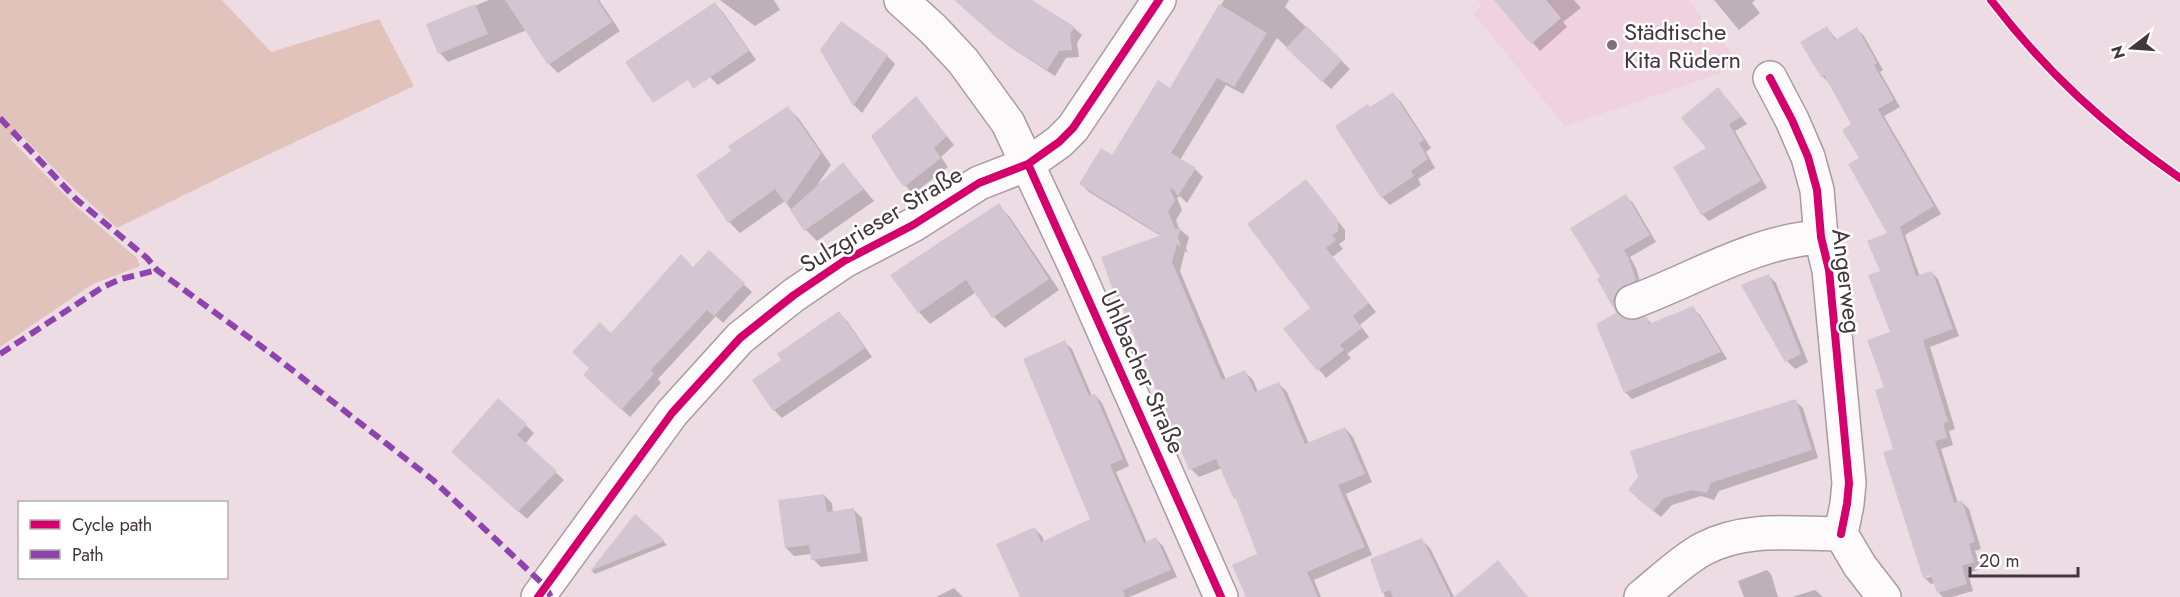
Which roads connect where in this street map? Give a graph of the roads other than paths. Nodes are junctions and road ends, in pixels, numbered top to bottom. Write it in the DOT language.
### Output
graph roads {
  1 [pos="901,0"];
  2 [pos="1159,0"];
  3 [pos="1770,78"];
  4 [pos="1028,164"];
  5 [pos="1821,237"];
  6 [pos="1632,302"];
  7 [pos="1841,534"];
  8 [pos="542,592"];
  9 [pos="1221,597"];
  10 [pos="1641,597"];
  11 [pos="1884,597"];
  1 -- 4 [label="street, Uhlbacher Straße"];
  2 -- 4 [label="street, Sulzgrieser Straße"];
  3 -- 5 [label="street, Angerweg"];
  4 -- 8 [label="street, Sulzgrieser Straße"];
  4 -- 9 [label="street, Uhlbacher Straße"];
  5 -- 6 [label="street, Angerweg"];
  5 -- 7 [label="street, Angerweg"];
  7 -- 10 [label="street"];
  7 -- 11 [label="street"];
}
